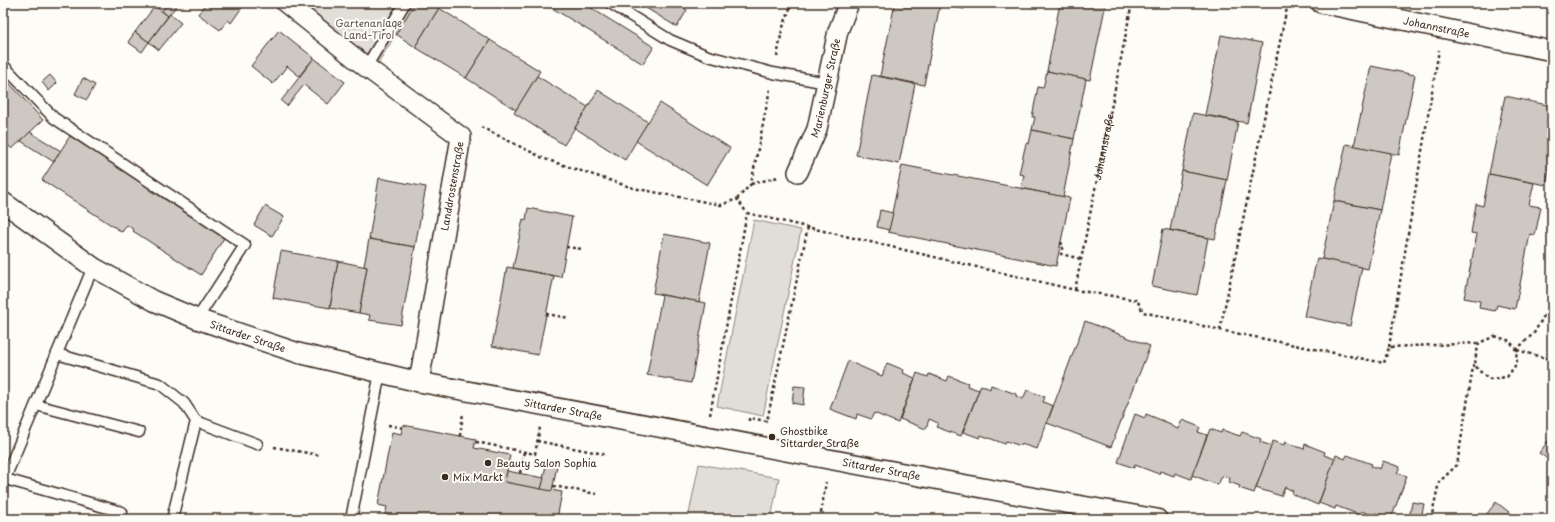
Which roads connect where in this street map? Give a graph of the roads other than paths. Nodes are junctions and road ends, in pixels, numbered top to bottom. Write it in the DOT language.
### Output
graph roads {
  1 [pos="286,3"];
  2 [pos="405,3"];
  3 [pos="610,3"];
  4 [pos="849,3"];
  5 [pos="1321,3"];
  6 [pos="1552,51"];
  7 [pos="3,65"];
  8 [pos="366,67"];
  9 [pos="827,83"];
  10 [pos="798,172"];
  11 [pos="3,202"];
  12 [pos="93,268"];
  13 [pos="197,319"];
  14 [pos="57,354"];
  15 [pos="380,373"];
  16 [pos="419,382"];
  17 [pos="36,404"];
  18 [pos="196,420"];
  19 [pos="139,432"];
  20 [pos="257,444"];
  21 [pos="4,481"];
  22 [pos="122,512"];
  23 [pos="172,519"];
  24 [pos="351,519"];
  25 [pos="1157,519"];
  1 -- 8 [label="street, Landdrostenstraße"];
  2 -- 8 [label="lane"];
  3 -- 9 [label="lane"];
  4 -- 9 [label="street, Marienburger Straße"];
  5 -- 6 [label="street, Johannstraße"];
  7 -- 13 [label="lane"];
  8 -- 16 [label="street, Landdrostenstraße"];
  9 -- 10 [label="street, Marienburger Straße"];
  11 -- 12 [label="street, Sittarder Straße"];
  12 -- 13 [label="street, Sittarder Straße"];
  12 -- 14 [label="lane"];
  13 -- 15 [label="street, Sittarder Straße"];
  14 -- 17 [label="lane"];
  14 -- 18 [label="lane"];
  15 -- 16 [label="street, Sittarder Straße"];
  15 -- 24 [label="lane"];
  16 -- 25 [label="street, Sittarder Straße"];
  17 -- 19 [label="lane"];
  17 -- 21 [label="lane"];
  18 -- 20 [label="lane"];
  18 -- 23 [label="lane"];
  21 -- 22 [label="lane"];
}
